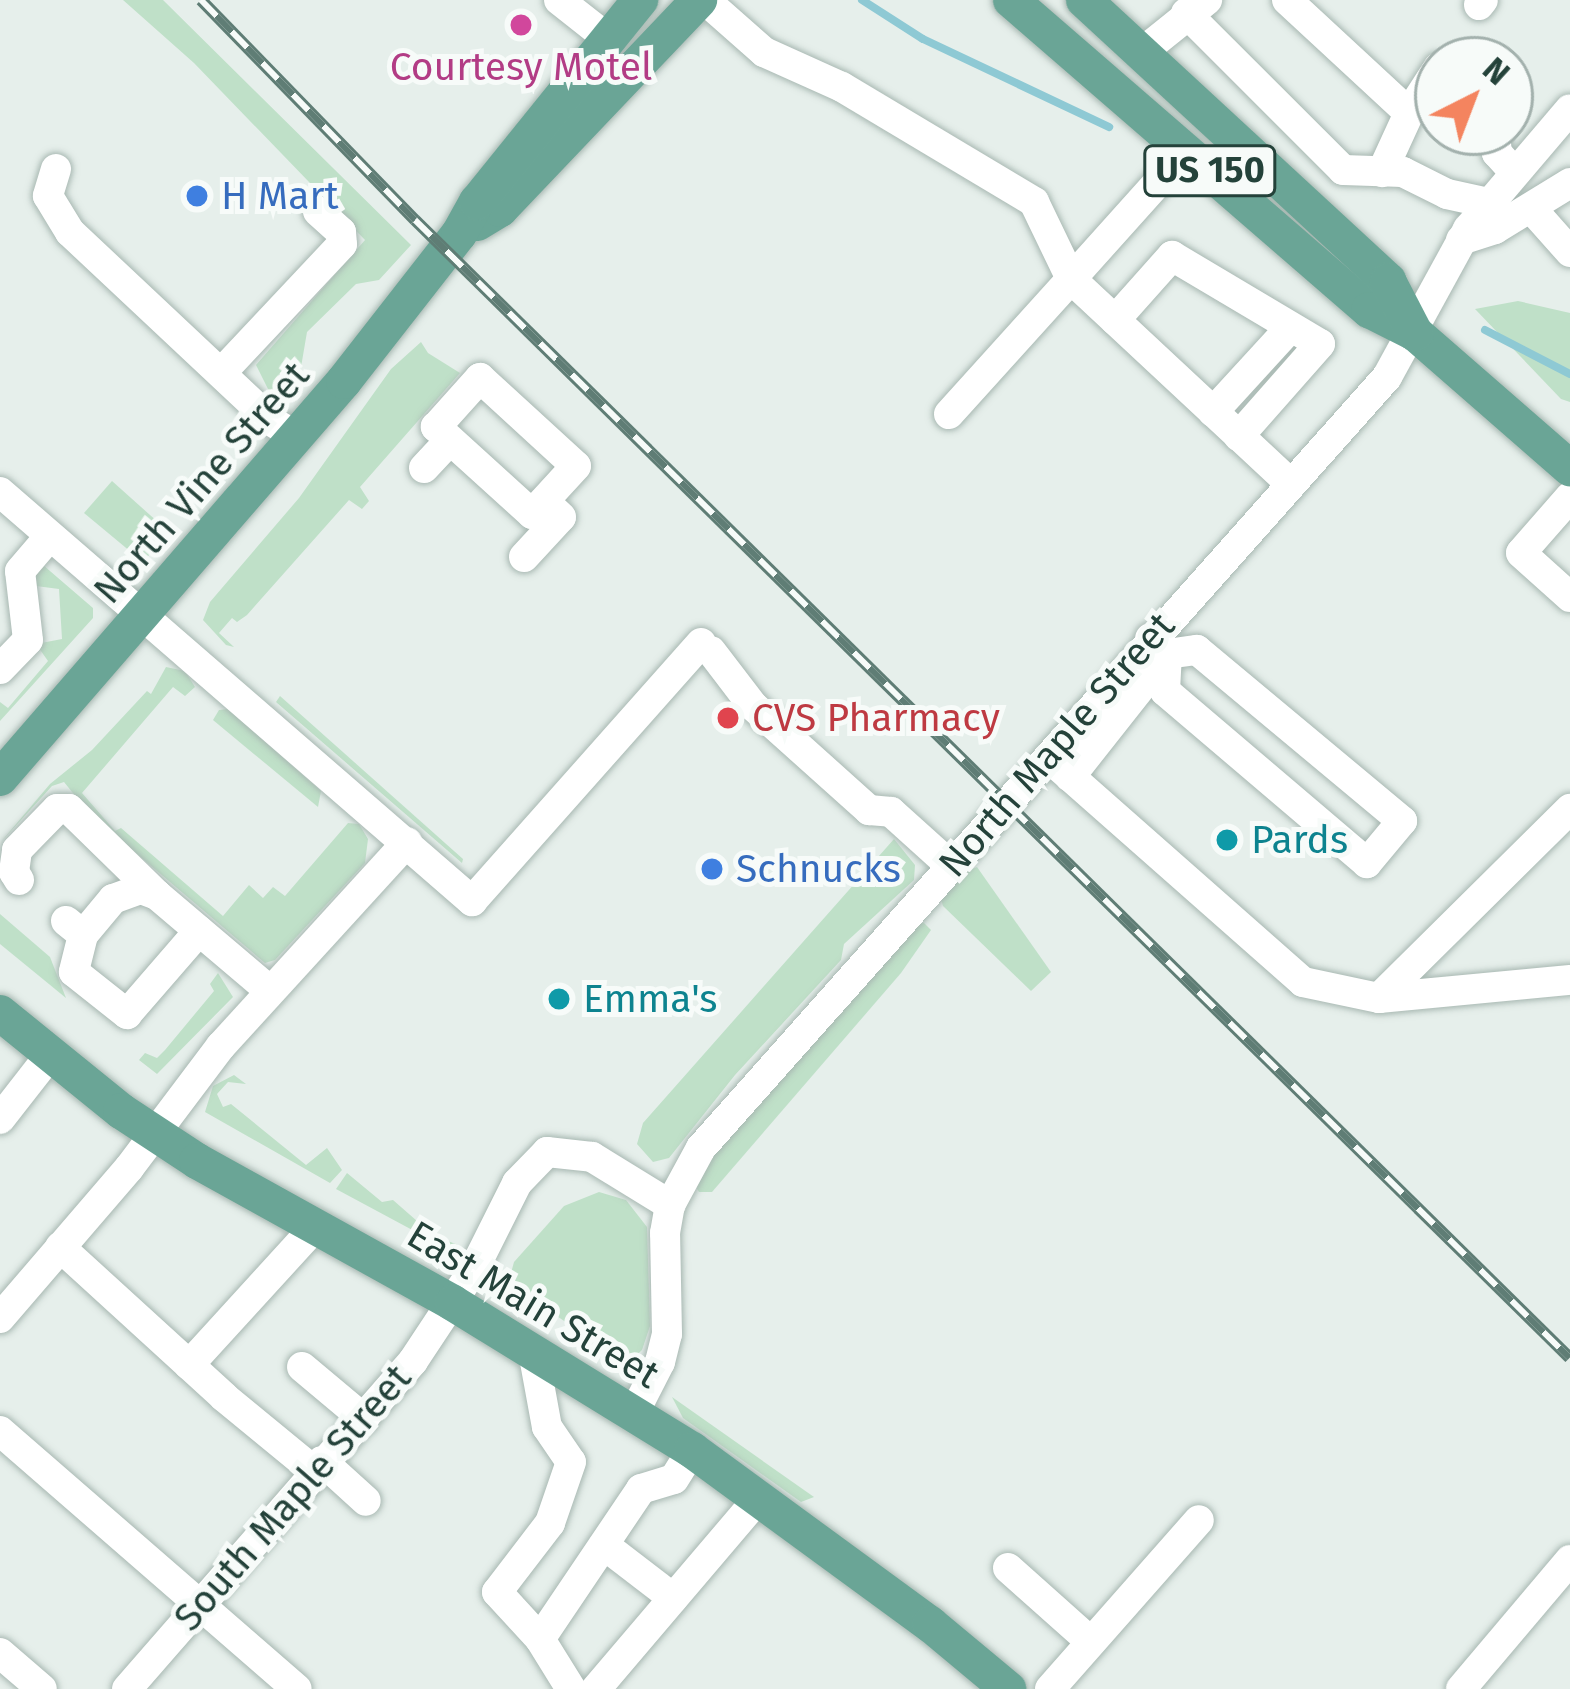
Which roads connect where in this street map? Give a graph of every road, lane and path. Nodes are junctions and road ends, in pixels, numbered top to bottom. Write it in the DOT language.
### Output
graph roads {
  1 [pos="559,0"];
  2 [pos="640,0"];
  3 [pos="702,0"];
  4 [pos="1011,0"];
  5 [pos="1084,0"];
  6 [pos="1287,0"];
  7 [pos="1196,7"];
  8 [pos="606,37"];
  9 [pos="1141,53"];
  10 [pos="1414,105"];
  11 [pos="1570,109"];
  12 [pos="1409,113"];
  13 [pos="1186,151"];
  14 [pos="1498,156"];
  15 [pos="56,169"];
  16 [pos="1382,172"];
  17 [pos="1514,172"];
  18 [pos="1570,183"];
  19 [pos="1488,203"];
  20 [pos="1531,208"];
  21 [pos="318,211"];
  22 [pos="459,234"];
  23 [pos="1461,240"];
  24 [pos="1570,251"];
  25 [pos="1071,279"];
  26 [pos="1115,320"];
  27 [pos="1291,326"];
  28 [pos="1414,333"];
  29 [pos="222,372"];
  30 [pos="1213,412"];
  31 [pos="949,414"];
  32 [pos="1239,436"];
  33 [pos="298,437"];
  34 [pos="450,440"];
  35 [pos="424,468"];
  36 [pos="1570,468"];
  37 [pos="1291,484"];
  38 [pos="0,492"];
  39 [pos="1570,496"];
  40 [pos="544,501"];
  41 [pos="50,536"];
  42 [pos="524,557"];
  43 [pos="1570,597"];
  44 [pos="144,616"];
  45 [pos="1159,646"];
  46 [pos="0,668"];
  47 [pos="1059,767"];
  48 [pos="0,778"];
  49 [pos="1570,809"];
  50 [pos="407,842"];
  51 [pos="952,866"];
  52 [pos="16,876"];
  53 [pos="157,895"];
  54 [pos="199,931"];
  55 [pos="1570,980"];
  56 [pos="270,991"];
  57 [pos="1379,998"];
  58 [pos="0,1013"];
  59 [pos="50,1055"];
  60 [pos="0,1119"];
  61 [pos="153,1133"];
  62 [pos="670,1205"];
  63 [pos="317,1225"];
  64 [pos="60,1247"];
  65 [pos="453,1303"];
  66 [pos="0,1318"];
  67 [pos="533,1351"];
  68 [pos="189,1365"];
  69 [pos="302,1367"];
  70 [pos="633,1415"];
  71 [pos="364,1419"];
  72 [pos="0,1431"];
  73 [pos="692,1450"];
  74 [pos="318,1465"];
  75 [pos="758,1500"];
  76 [pos="366,1502"];
  77 [pos="1199,1520"];
  78 [pos="604,1545"];
  79 [pos="1570,1560"];
  80 [pos="1008,1568"];
  81 [pos="673,1598"];
  82 [pos="201,1604"];
  83 [pos="539,1640"];
  84 [pos="1091,1642"];
  85 [pos="0,1653"];
  86 [pos="43,1689"];
  87 [pos="127,1689"];
  88 [pos="297,1689"];
  89 [pos="571,1689"];
  90 [pos="596,1689"];
  91 [pos="1008,1689"];
  92 [pos="1050,1689"];
  93 [pos="1462,1689"];
  1 -- 8 [label="street"];
  2 -- 8 [label="main road, North Vine Street"];
  3 -- 22 [label="main road, North Vine Street"];
  3 -- 25 [label="street"];
  4 -- 13 [label="main road, US 150"];
  5 -- 9 [label="main road, US 150"];
  6 -- 12 [label="street"];
  7 -- 9 [label="street"];
  7 -- 16 [label="street"];
  8 -- 22 [label="main road, North Vine Street"];
  9 -- 28 [label="main road, US 150"];
  10 -- 12 [label="street"];
  11 -- 17 [label="street, North Maple Street"];
  12 -- 16 [label="street"];
  13 -- 25 [label="street"];
  13 -- 28 [label="main road, US 150"];
  14 -- 17 [label="street"];
  15 -- 29 [label="street"];
  16 -- 19 [label="street"];
  17 -- 19 [label="street, North Maple Street"];
  18 -- 20 [label="street"];
  19 -- 23 [label="street, North Maple Street"];
  20 -- 23 [label="street"];
  20 -- 24 [label="street"];
  21 -- 29 [label="street"];
  22 -- 33 [label="main road, North Vine Street"];
  23 -- 28 [label="street, North Maple Street"];
  25 -- 26 [label="street"];
  25 -- 31 [label="street"];
  26 -- 27 [label="street"];
  26 -- 30 [label="street"];
  27 -- 30 [label="street"];
  27 -- 32 [label="street"];
  28 -- 36 [label="main road, US 150"];
  28 -- 37 [label="street, North Maple Street"];
  29 -- 33 [label="street"];
  30 -- 32 [label="street"];
  32 -- 37 [label="street"];
  33 -- 44 [label="main road, North Vine Street"];
  34 -- 35 [label="street"];
  34 -- 40 [label="street"];
  34 -- 40 [label="street"];
  37 -- 45 [label="street, North Maple Street"];
  38 -- 41 [label="street"];
  39 -- 43 [label="street"];
  40 -- 42 [label="street"];
  41 -- 44 [label="street"];
  41 -- 46 [label="street"];
  44 -- 48 [label="main road, North Vine Street"];
  44 -- 50 [label="street"];
  45 -- 45 [label="street"];
  45 -- 47 [label="street, North Maple Street"];
  47 -- 51 [label="street, North Maple Street"];
  47 -- 57 [label="street"];
  49 -- 57 [label="street"];
  50 -- 51 [label="street"];
  50 -- 56 [label="street"];
  51 -- 62 [label="street, North Maple Street"];
  52 -- 53 [label="street"];
  53 -- 54 [label="street"];
  53 -- 54 [label="street"];
  54 -- 56 [label="street"];
  55 -- 57 [label="street"];
  56 -- 61 [label="street"];
  58 -- 59 [label="main road, East Main Street"];
  59 -- 60 [label="street"];
  59 -- 61 [label="main road, East Main Street"];
  61 -- 63 [label="main road, East Main Street"];
  61 -- 64 [label="street"];
  62 -- 65 [label="street, South Maple Street"];
  62 -- 70 [label="street, North Maple Street"];
  63 -- 65 [label="main road, East Main Street"];
  63 -- 68 [label="street"];
  64 -- 66 [label="street"];
  64 -- 68 [label="street"];
  65 -- 67 [label="main road, East Main Street"];
  65 -- 71 [label="street, South Maple Street"];
  67 -- 70 [label="main road, East Main Street"];
  67 -- 83 [label="street"];
  68 -- 74 [label="street"];
  69 -- 71 [label="street"];
  70 -- 73 [label="main road, East Main Street"];
  71 -- 74 [label="street, South Maple Street"];
  72 -- 82 [label="street"];
  73 -- 75 [label="main road, East Main Street"];
  73 -- 78 [label="street"];
  74 -- 76 [label="street"];
  74 -- 82 [label="street, South Maple Street"];
  75 -- 81 [label="street"];
  75 -- 91 [label="main road, East Main Street"];
  77 -- 84 [label="street"];
  78 -- 81 [label="street"];
  78 -- 83 [label="street"];
  79 -- 93 [label="street"];
  80 -- 84 [label="street"];
  81 -- 90 [label="street"];
  82 -- 87 [label="street, South Maple Street"];
  82 -- 88 [label="street"];
  83 -- 89 [label="street"];
  84 -- 92 [label="street"];
  85 -- 86 [label="street"];
}
